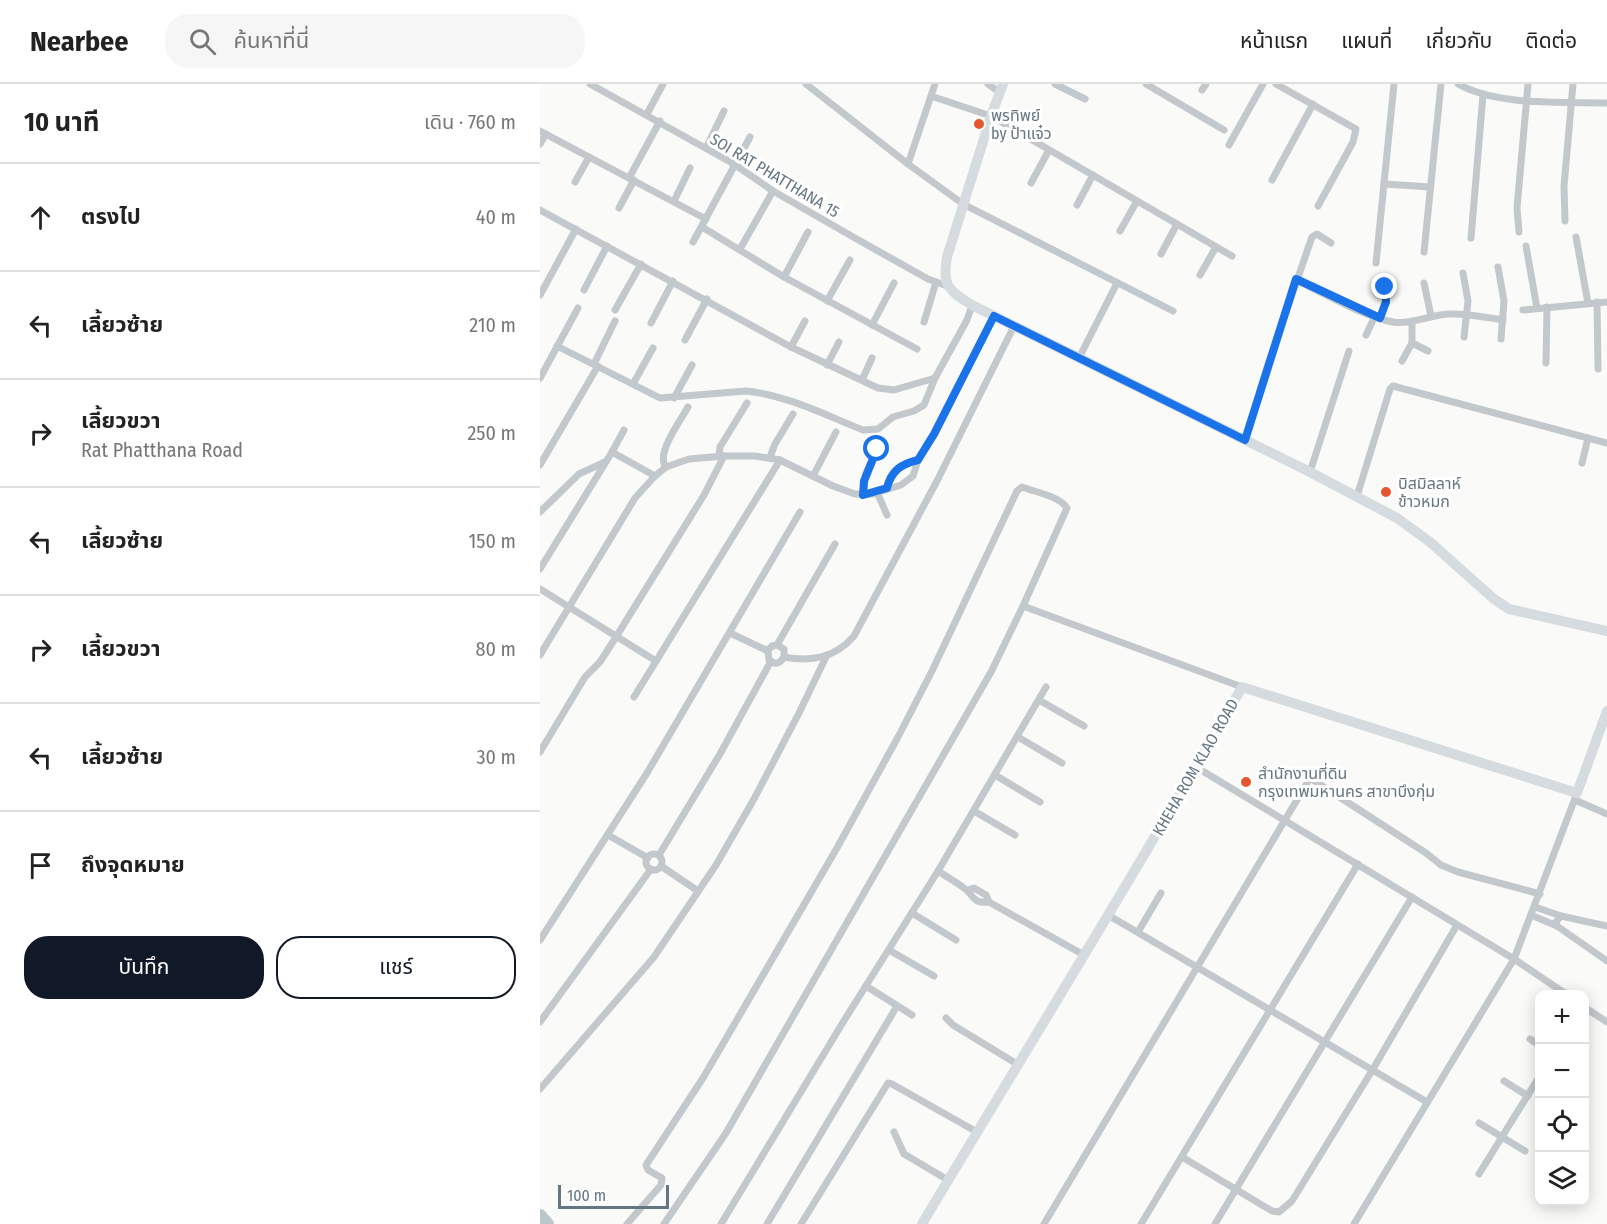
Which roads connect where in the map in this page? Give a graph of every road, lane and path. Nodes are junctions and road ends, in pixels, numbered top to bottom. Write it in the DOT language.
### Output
graph roads {
  1 [pos="590,84"];
  2 [pos="663,84"];
  3 [pos="806,84"];
  4 [pos="935,84"];
  5 [pos="988,84"];
  6 [pos="1055,84"];
  7 [pos="1146,84"];
  8 [pos="1263,84"];
  9 [pos="1276,84"];
  10 [pos="1394,84"];
  11 [pos="1441,84"];
  12 [pos="1458,84"];
  13 [pos="1528,84"];
  14 [pos="1573,84"];
  15 [pos="1001,88"];
  16 [pos="1483,95"];
  17 [pos="931,96"];
  18 [pos="1085,99"];
  19 [pos="1526,100"];
  20 [pos="1572,102"];
  21 [pos="1607,103"];
  22 [pos="1313,104"];
  23 [pos="724,111"];
  24 [pos="647,114"];
  25 [pos="991,116"];
  26 [pos="660,121"];
  27 [pos="1224,130"];
  28 [pos="543,132"];
  29 [pos="750,137"];
  30 [pos="540,144"];
  31 [pos="1229,145"];
  32 [pos="706,148"];
  33 [pos="1049,150"];
  34 [pos="589,157"];
  35 [pos="734,164"];
  36 [pos="908,164"];
  37 [pos="690,168"];
  38 [pos="1093,175"];
  39 [pos="632,179"];
  40 [pos="1272,180"];
  41 [pos="575,182"];
  42 [pos="1031,183"];
  43 [pos="1384,184"];
  44 [pos="1430,187"];
  45 [pos="773,191"];
  46 [pos="674,201"];
  47 [pos="1137,201"];
  48 [pos="963,204"];
  49 [pos="1077,205"];
  50 [pos="1318,206"];
  51 [pos="619,208"];
  52 [pos="540,210"];
  53 [pos="706,219"];
  54 [pos="1565,221"];
  55 [pos="1177,224"];
  56 [pos="702,227"];
  57 [pos="576,229"];
  58 [pos="1120,231"];
  59 [pos="808,232"];
  60 [pos="1519,232"];
  61 [pos="1576,237"];
  62 [pos="1471,238"];
  63 [pos="693,242"];
  64 [pos="1331,243"];
  65 [pos="607,246"];
  66 [pos="1526,246"];
  67 [pos="1216,247"];
  68 [pos="740,249"];
  69 [pos="1424,252"];
  70 [pos="1161,254"];
  71 [pos="1232,256"];
  72 [pos="850,260"];
  73 [pos="1376,263"];
  74 [pos="641,264"];
  75 [pos="1498,267"];
  76 [pos="1463,273"];
  77 [pos="1200,275"];
  78 [pos="784,277"];
  79 [pos="1296,279"];
  80 [pos="673,281"];
  81 [pos="894,283"];
  82 [pos="1117,283"];
  83 [pos="1424,283"];
  84 [pos="942,284"];
  85 [pos="1385,287"];
  86 [pos="584,290"];
  87 [pos="540,295"];
  88 [pos="707,299"];
  89 [pos="827,301"];
  90 [pos="1597,302"];
  91 [pos="1607,302"];
  92 [pos="1588,303"];
  93 [pos="972,305"];
  94 [pos="1547,307"];
  95 [pos="578,308"];
  96 [pos="1538,308"];
  97 [pos="615,310"];
  98 [pos="1523,310"];
  99 [pos="1173,311"];
  100 [pos="1467,314"];
  101 [pos="994,316"];
  102 [pos="1431,316"];
  103 [pos="1377,317"];
  104 [pos="1503,320"];
  105 [pos="615,321"];
  106 [pos="804,321"];
  107 [pos="1412,321"];
  108 [pos="924,322"];
  109 [pos="651,323"];
  110 [pos="872,325"];
  111 [pos="1014,326"];
  112 [pos="1366,335"];
  113 [pos="1464,336"];
  114 [pos="1501,339"];
  115 [pos="685,340"];
  116 [pos="839,342"];
  117 [pos="1412,343"];
  118 [pos="557,346"];
  119 [pos="791,347"];
  120 [pos="653,348"];
  121 [pos="917,349"];
  122 [pos="1349,351"];
  123 [pos="1428,351"];
  124 [pos="872,358"];
  125 [pos="1079,358"];
  126 [pos="1402,361"];
  127 [pos="1546,363"];
  128 [pos="596,365"];
  129 [pos="692,365"];
  130 [pos="827,365"];
  131 [pos="1598,369"];
  132 [pos="540,378"];
  133 [pos="934,378"];
  134 [pos="862,380"];
  135 [pos="633,384"];
  136 [pos="674,398"];
  137 [pos="747,403"];
  138 [pos="688,406"];
  139 [pos="793,414"];
  140 [pos="624,430"];
  141 [pos="836,432"];
  142 [pos="1588,438"];
  143 [pos="1245,440"];
  144 [pos="1607,443"];
  145 [pos="877,449"];
  146 [pos="612,452"];
  147 [pos="722,456"];
  148 [pos="770,458"];
  149 [pos="780,460"];
  150 [pos="918,460"];
  151 [pos="605,462"];
  152 [pos="1582,463"];
  153 [pos="540,465"];
  154 [pos="666,467"];
  155 [pos="1310,472"];
  156 [pos="655,476"];
  157 [pos="813,476"];
  158 [pos="887,488"];
  159 [pos="877,492"];
  160 [pos="863,495"];
  161 [pos="1357,496"];
  162 [pos="540,512"];
  163 [pos="800,512"];
  164 [pos="887,515"];
  165 [pos="835,544"];
  166 [pos="540,569"];
  167 [pos="540,589"];
  168 [pos="1023,606"];
  169 [pos="569,607"];
  170 [pos="1607,631"];
  171 [pos="730,633"];
  172 [pos="616,637"];
  173 [pos="777,645"];
  174 [pos="768,651"];
  175 [pos="540,655"];
  176 [pos="784,657"];
  177 [pos="826,657"];
  178 [pos="656,661"];
  179 [pos="771,661"];
  180 [pos="1046,687"];
  181 [pos="1242,687"];
  182 [pos="634,697"];
  183 [pos="1039,700"];
  184 [pos="1606,713"];
  185 [pos="1084,726"];
  186 [pos="1018,737"];
  187 [pos="540,752"];
  188 [pos="1062,763"];
  189 [pos="1196,767"];
  190 [pos="995,775"];
  191 [pos="1576,796"];
  192 [pos="1040,802"];
  193 [pos="974,811"];
  194 [pos="1607,814"];
  195 [pos="1284,820"];
  196 [pos="608,835"];
  197 [pos="1015,835"];
  198 [pos="659,855"];
  199 [pos="648,858"];
  200 [pos="1358,864"];
  201 [pos="661,866"];
  202 [pos="651,869"];
  203 [pos="938,871"];
  204 [pos="698,891"];
  205 [pos="1161,893"];
  206 [pos="1540,894"];
  207 [pos="1412,897"];
  208 [pos="1535,907"];
  209 [pos="912,913"];
  210 [pos="1108,915"];
  211 [pos="1531,915"];
  212 [pos="1561,916"];
  213 [pos="1458,925"];
  214 [pos="1557,926"];
  215 [pos="1607,926"];
  216 [pos="1138,932"];
  217 [pos="540,940"];
  218 [pos="956,940"];
  219 [pos="889,950"];
  220 [pos="1084,955"];
  221 [pos="1514,959"];
  222 [pos="1607,961"];
  223 [pos="1196,966"];
  224 [pos="934,976"];
  225 [pos="866,986"];
  226 [pos="1560,990"];
  227 [pos="897,1006"];
  228 [pos="1271,1009"];
  229 [pos="1589,1010"];
  230 [pos="912,1015"];
  231 [pos="946,1018"];
  232 [pos="540,1022"];
  233 [pos="1607,1022"];
  234 [pos="1530,1039"];
  235 [pos="1325,1041"];
  236 [pos="1538,1044"];
  237 [pos="1017,1064"];
  238 [pos="1374,1069"];
  239 [pos="1504,1082"];
  240 [pos="1535,1084"];
  241 [pos="540,1089"];
  242 [pos="1528,1096"];
  243 [pos="1427,1102"];
  244 [pos="1479,1123"];
  245 [pos="894,1132"];
  246 [pos="977,1132"];
  247 [pos="1503,1137"];
  248 [pos="1525,1151"];
  249 [pos="1182,1157"];
  250 [pos="1479,1174"];
  251 [pos="948,1180"];
  252 [pos="1235,1189"];
  253 [pos="627,1224"];
  254 [pos="664,1224"];
  255 [pos="721,1224"];
  256 [pos="767,1224"];
  257 [pos="801,1224"];
  258 [pos="922,1224"];
  259 [pos="1044,1224"];
  260 [pos="1141,1224"];
  261 [pos="1215,1224"];
  262 [pos="1354,1224"];
  1 -- 24 [label="street, SOI RAT PHATTHANA 15"];
  2 -- 24 [label="street"];
  3 -- 36 [label="street"];
  4 -- 17 [label="street"];
  5 -- 15 [label="street"];
  6 -- 18 [label="street"];
  7 -- 27 [label="street"];
  8 -- 31 [label="street"];
  9 -- 22 [label="street"];
  10 -- 43 [label="street"];
  11 -- 44 [label="street"];
  12 -- 16 [label="street"];
  13 -- 19 [label="street"];
  14 -- 20 [label="street"];
  15 -- 25 [label="street"];
  16 -- 19 [label="street"];
  16 -- 62 [label="street"];
  17 -- 25 [label="street"];
  17 -- 36 [label="street"];
  19 -- 20 [label="street"];
  19 -- 60 [label="street"];
  20 -- 21 [label="street"];
  20 -- 54 [label="street"];
  22 -- 40 [label="street"];
  22 -- 50 [label="street"];
  23 -- 32 [label="street"];
  24 -- 26 [label="street, SOI RAT PHATTHANA 15"];
  25 -- 33 [label="street"];
  25 -- 48 [label="street"];
  26 -- 32 [label="street, SOI RAT PHATTHANA 15"];
  26 -- 39 [label="street"];
  28 -- 30 [label="street"];
  28 -- 34 [label="street"];
  29 -- 35 [label="street"];
  32 -- 35 [label="street, SOI RAT PHATTHANA 15"];
  33 -- 38 [label="street"];
  33 -- 42 [label="street"];
  34 -- 39 [label="street"];
  34 -- 41 [label="street"];
  35 -- 45 [label="street, SOI RAT PHATTHANA 15"];
  35 -- 53 [label="street"];
  36 -- 48 [label="street"];
  37 -- 46 [label="street"];
  38 -- 47 [label="street"];
  38 -- 49 [label="street"];
  39 -- 46 [label="street"];
  39 -- 51 [label="street"];
  43 -- 44 [label="street"];
  43 -- 73 [label="street"];
  44 -- 69 [label="street"];
  45 -- 68 [label="street"];
  45 -- 84 [label="street, SOI RAT PHATTHANA 15"];
  46 -- 53 [label="street"];
  47 -- 55 [label="street"];
  47 -- 58 [label="street"];
  48 -- 82 [label="street"];
  48 -- 84 [label="street"];
  52 -- 57 [label="street"];
  53 -- 56 [label="street"];
  55 -- 67 [label="street"];
  55 -- 70 [label="street"];
  56 -- 63 [label="street"];
  56 -- 68 [label="street"];
  57 -- 65 [label="street"];
  57 -- 87 [label="street"];
  59 -- 78 [label="street"];
  61 -- 92 [label="street"];
  64 -- 79 [label="street"];
  65 -- 74 [label="street"];
  65 -- 86 [label="street"];
  66 -- 96 [label="street"];
  67 -- 71 [label="street"];
  67 -- 77 [label="street"];
  68 -- 78 [label="street"];
  72 -- 89 [label="street"];
  74 -- 80 [label="street"];
  74 -- 97 [label="street"];
  75 -- 104 [label="street"];
  76 -- 100 [label="street"];
  78 -- 89 [label="street"];
  79 -- 103 [label="street"];
  79 -- 143 [label="street"];
  80 -- 88 [label="street"];
  80 -- 109 [label="street"];
  81 -- 110 [label="street"];
  82 -- 99 [label="street"];
  82 -- 125 [label="street"];
  83 -- 102 [label="street"];
  84 -- 93 [label="street"];
  84 -- 108 [label="street"];
  85 -- 103 [label="street"];
  88 -- 115 [label="street"];
  88 -- 119 [label="street"];
  89 -- 110 [label="street"];
  90 -- 91 [label="street"];
  90 -- 92 [label="street"];
  90 -- 131 [label="street"];
  92 -- 94 [label="street"];
  93 -- 101 [label="street"];
  93 -- 133 [label="street"];
  94 -- 96 [label="street"];
  94 -- 127 [label="street"];
  95 -- 118 [label="street"];
  96 -- 98 [label="street"];
  100 -- 102 [label="street"];
  100 -- 104 [label="street"];
  100 -- 113 [label="street"];
  101 -- 111 [label="street"];
  101 -- 150 [label="street"];
  102 -- 107 [label="street"];
  103 -- 107 [label="street"];
  103 -- 112 [label="street"];
  104 -- 114 [label="street"];
  105 -- 128 [label="street"];
  106 -- 119 [label="street"];
  107 -- 117 [label="street"];
  110 -- 121 [label="street"];
  111 -- 125 [label="street"];
  111 -- 177 [label="street"];
  116 -- 130 [label="street"];
  117 -- 123 [label="street"];
  117 -- 126 [label="street"];
  118 -- 128 [label="street"];
  118 -- 132 [label="street"];
  119 -- 130 [label="street"];
  120 -- 135 [label="street"];
  122 -- 155 [label="street"];
  124 -- 134 [label="street"];
  125 -- 143 [label="street"];
  128 -- 135 [label="street"];
  128 -- 153 [label="street"];
  129 -- 136 [label="street"];
  130 -- 134 [label="street"];
  133 -- 134 [label="street"];
  133 -- 136 [label="street"];
  135 -- 136 [label="street"];
  137 -- 147 [label="street"];
  138 -- 154 [label="street"];
  139 -- 148 [label="street"];
  140 -- 146 [label="street"];
  141 -- 157 [label="street"];
  142 -- 144 [label="street"];
  142 -- 152 [label="street"];
  142 -- 161 [label="street"];
  143 -- 155 [label="street"];
  145 -- 160 [label="street"];
  146 -- 151 [label="street"];
  146 -- 156 [label="street"];
  147 -- 148 [label="street"];
  147 -- 154 [label="street"];
  147 -- 172 [label="street"];
  148 -- 149 [label="street"];
  149 -- 157 [label="street"];
  149 -- 178 [label="street"];
  150 -- 158 [label="street"];
  150 -- 158 [label="street"];
  151 -- 162 [label="street"];
  151 -- 166 [label="street"];
  154 -- 156 [label="street"];
  155 -- 161 [label="street"];
  156 -- 169 [label="street"];
  157 -- 160 [label="street"];
  158 -- 159 [label="street"];
  159 -- 160 [label="street"];
  159 -- 164 [label="street"];
  161 -- 170 [label="street"];
  163 -- 171 [label="street"];
  165 -- 173 [label="street"];
  167 -- 169 [label="street"];
  168 -- 181 [label="street"];
  168 -- 253 [label="street"];
  168 -- 254 [label="street"];
  169 -- 172 [label="street"];
  169 -- 175 [label="street"];
  171 -- 174 [label="street"];
  171 -- 196 [label="street"];
  172 -- 178 [label="street"];
  172 -- 187 [label="street"];
  173 -- 174 [label="street"];
  173 -- 176 [label="street"];
  174 -- 179 [label="street"];
  176 -- 177 [label="street"];
  176 -- 179 [label="street"];
  177 -- 204 [label="street"];
  178 -- 182 [label="street"];
  179 -- 198 [label="street"];
  180 -- 183 [label="street"];
  181 -- 189 [label="street, KHEHA ROM KLAO ROAD"];
  181 -- 191 [label="street, KHEHA ROM KLAO ROAD"];
  183 -- 185 [label="street"];
  183 -- 186 [label="street"];
  184 -- 191 [label="street"];
  186 -- 188 [label="street"];
  186 -- 190 [label="street"];
  189 -- 195 [label="street"];
  189 -- 210 [label="street, KHEHA ROM KLAO ROAD"];
  190 -- 192 [label="street"];
  190 -- 193 [label="street"];
  191 -- 194 [label="street"];
  191 -- 206 [label="street"];
  193 -- 197 [label="street"];
  193 -- 203 [label="street"];
  195 -- 200 [label="street"];
  195 -- 206 [label="street"];
  195 -- 223 [label="street"];
  196 -- 199 [label="street"];
  196 -- 217 [label="street"];
  198 -- 199 [label="street"];
  198 -- 201 [label="street"];
  199 -- 202 [label="street"];
  200 -- 207 [label="street"];
  200 -- 228 [label="street"];
  201 -- 202 [label="street"];
  201 -- 204 [label="street"];
  202 -- 232 [label="street"];
  203 -- 209 [label="street"];
  203 -- 220 [label="street"];
  204 -- 241 [label="street"];
  205 -- 216 [label="street"];
  206 -- 208 [label="street"];
  207 -- 213 [label="street"];
  207 -- 235 [label="street"];
  208 -- 211 [label="street"];
  208 -- 212 [label="street"];
  209 -- 218 [label="street"];
  209 -- 219 [label="street"];
  210 -- 216 [label="street"];
  210 -- 220 [label="street, KHEHA ROM KLAO ROAD"];
  211 -- 214 [label="street"];
  211 -- 221 [label="street"];
  212 -- 214 [label="street"];
  212 -- 215 [label="street"];
  213 -- 221 [label="street"];
  213 -- 238 [label="street"];
  214 -- 222 [label="street"];
  216 -- 223 [label="street"];
  219 -- 224 [label="street"];
  219 -- 225 [label="street"];
  220 -- 237 [label="street, KHEHA ROM KLAO ROAD"];
  221 -- 226 [label="street"];
  221 -- 243 [label="street"];
  223 -- 228 [label="street"];
  223 -- 259 [label="street"];
  225 -- 227 [label="street"];
  225 -- 255 [label="street"];
  227 -- 230 [label="street"];
  227 -- 256 [label="street"];
  228 -- 235 [label="street"];
  228 -- 249 [label="street"];
  229 -- 233 [label="street"];
  231 -- 237 [label="street"];
  234 -- 236 [label="street"];
  235 -- 238 [label="street"];
  235 -- 252 [label="street"];
  237 -- 246 [label="street, KHEHA ROM KLAO ROAD"];
  238 -- 243 [label="street"];
  238 -- 252 [label="street"];
  239 -- 242 [label="street"];
  240 -- 242 [label="street"];
  242 -- 247 [label="street"];
  243 -- 262 [label="street"];
  244 -- 247 [label="street"];
  245 -- 251 [label="street"];
  246 -- 251 [label="street, KHEHA ROM KLAO ROAD"];
  246 -- 257 [label="street"];
  247 -- 248 [label="street"];
  247 -- 250 [label="street"];
  249 -- 252 [label="street"];
  249 -- 260 [label="street"];
  251 -- 258 [label="street, KHEHA ROM KLAO ROAD"];
  252 -- 261 [label="street"];
}
